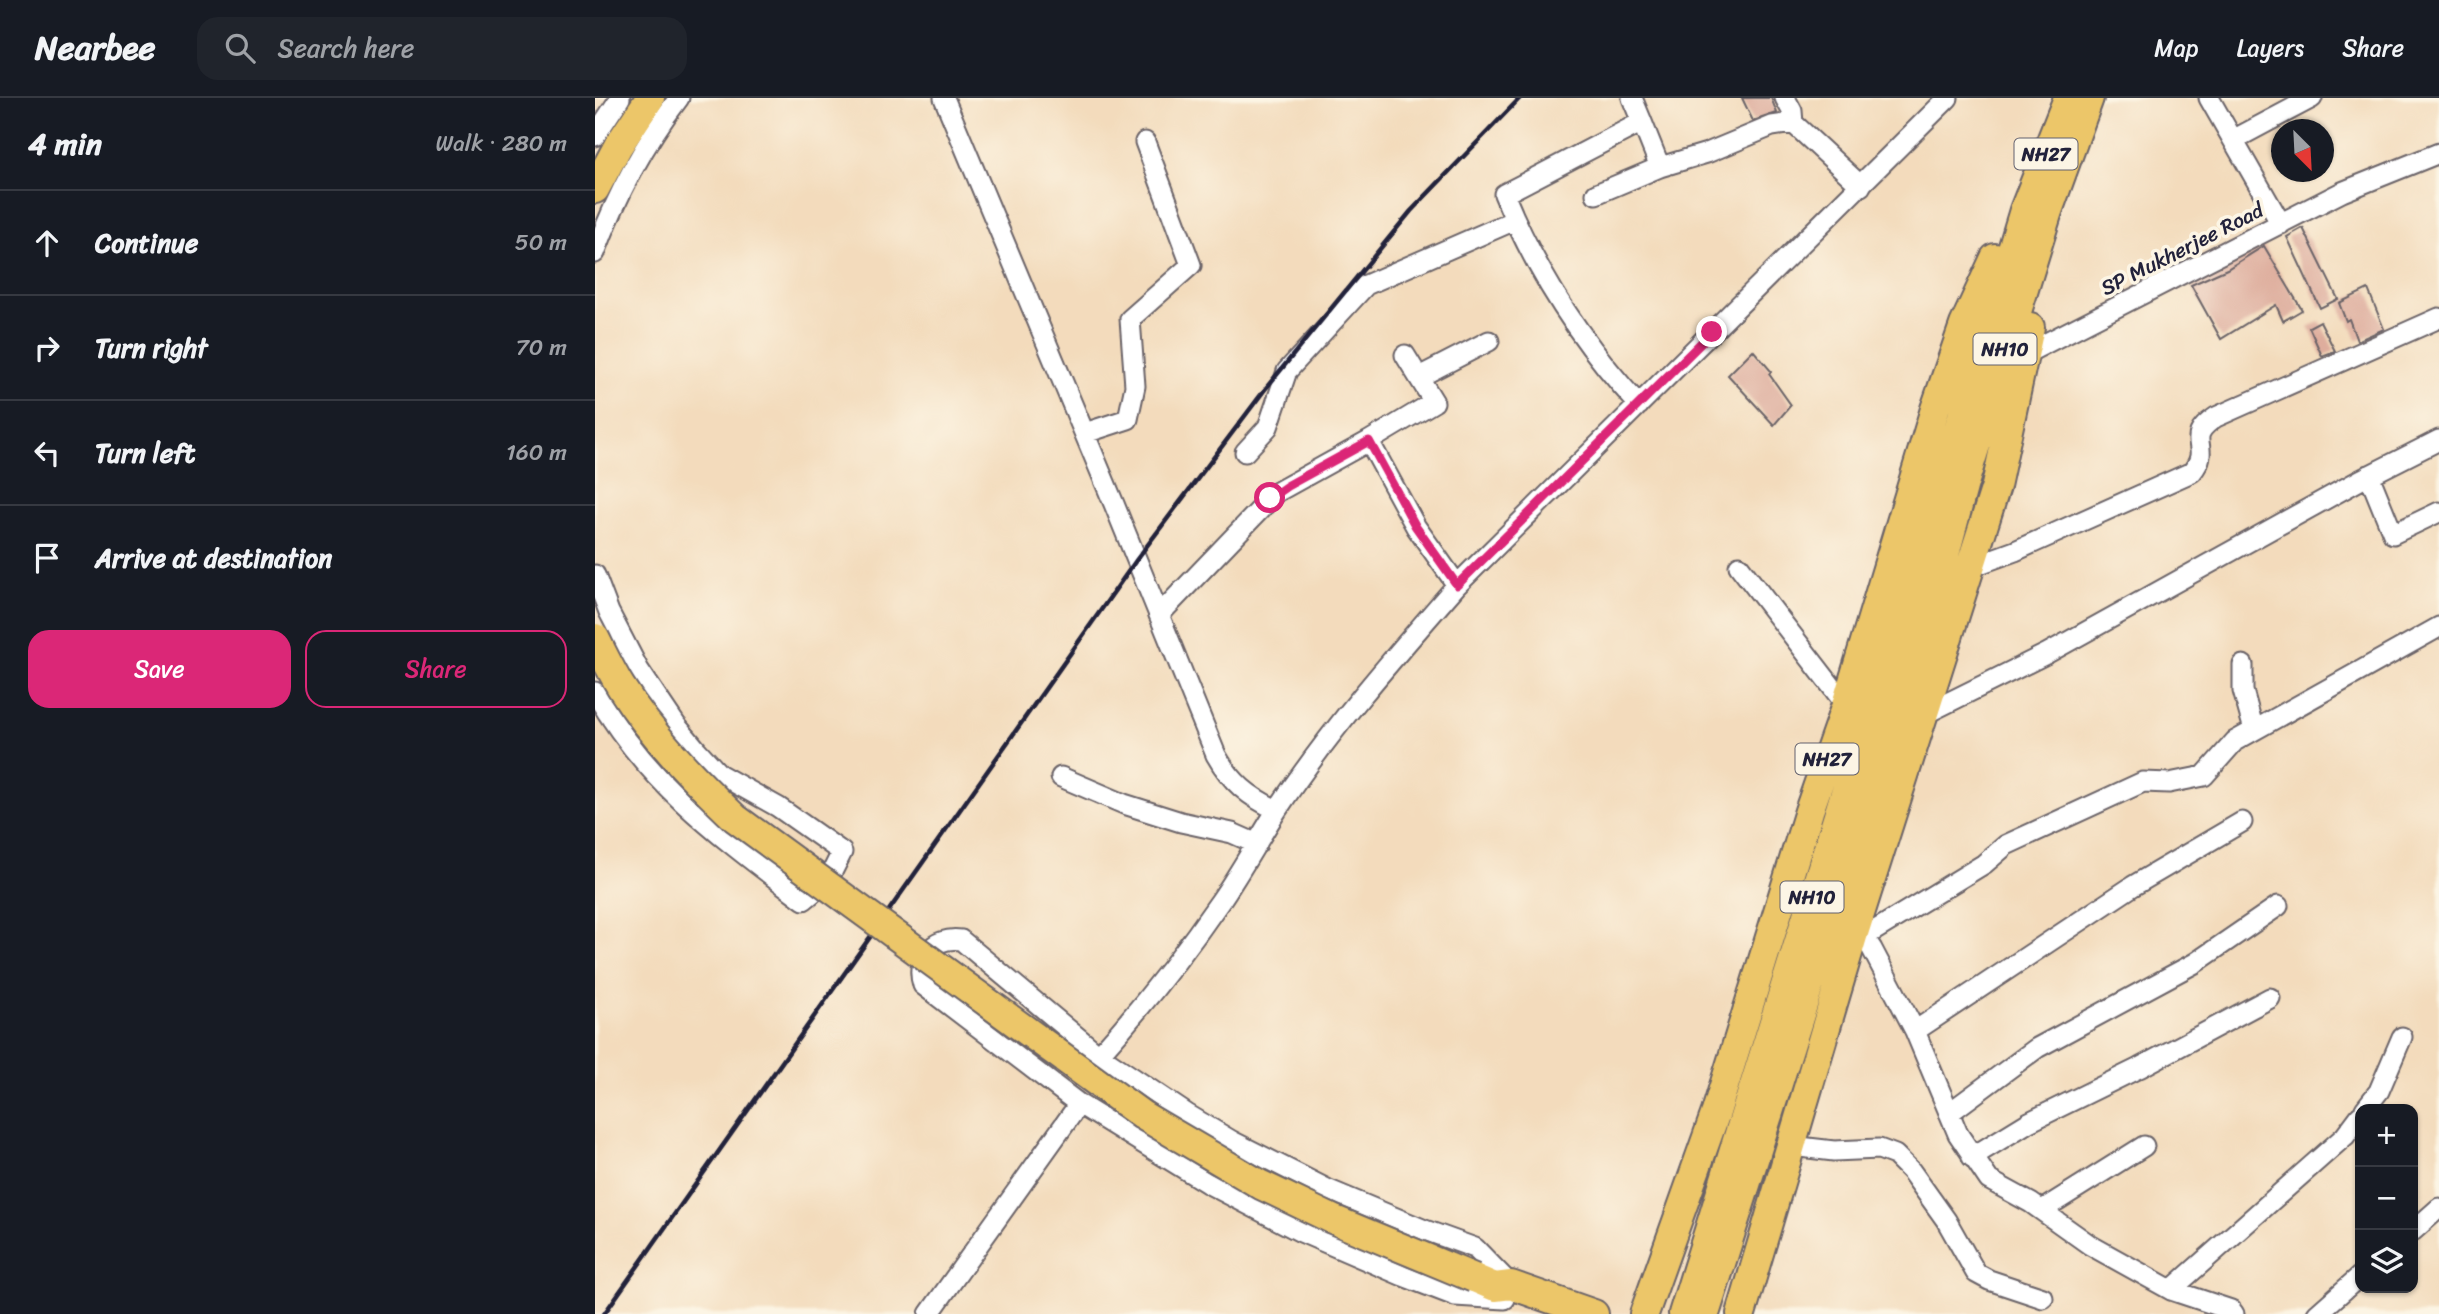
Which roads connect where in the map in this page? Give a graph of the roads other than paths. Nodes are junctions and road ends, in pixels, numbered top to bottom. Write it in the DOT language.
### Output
graph roads {
  1 [pos="620,98"];
  2 [pos="650,98"];
  3 [pos="679,98"];
  4 [pos="944,98"];
  5 [pos="1632,98"];
  6 [pos="1785,98"];
  7 [pos="1948,98"];
  8 [pos="2068,98"];
  9 [pos="2089,98"];
  10 [pos="2209,98"];
  11 [pos="2312,98"];
  12 [pos="1642,122"];
  13 [pos="1793,123"];
  14 [pos="595,136"];
  15 [pos="2233,140"];
  16 [pos="1145,142"];
  17 [pos="2439,153"];
  18 [pos="1660,167"];
  19 [pos="1861,187"];
  20 [pos="595,189"];
  21 [pos="1596,194"];
  22 [pos="2036,210"];
  23 [pos="1515,220"];
  24 [pos="2281,224"];
  25 [pos="595,253"];
  26 [pos="2439,318"];
  27 [pos="1489,341"];
  28 [pos="1405,355"];
  29 [pos="2023,355"];
  30 [pos="1419,377"];
  31 [pos="1639,405"];
  32 [pos="1085,433"];
  33 [pos="2439,440"];
  34 [pos="1369,441"];
  35 [pos="1245,452"];
  36 [pos="2369,475"];
  37 [pos="1952,483"];
  38 [pos="2439,512"];
  39 [pos="1739,566"];
  40 [pos="1971,568"];
  41 [pos="595,575"];
  42 [pos="1457,585"];
  43 [pos="1159,615"];
  44 [pos="2439,627"];
  45 [pos="595,638"];
  46 [pos="2243,665"];
  47 [pos="595,692"];
  48 [pos="1846,705"];
  49 [pos="1923,715"];
  50 [pos="2254,730"];
  51 [pos="1061,777"];
  52 [pos="1277,810"];
  53 [pos="2242,822"];
  54 [pos="1257,844"];
  55 [pos="2278,906"];
  56 [pos="1858,937"];
  57 [pos="2270,998"];
  58 [pos="1915,1031"];
  59 [pos="2402,1037"];
  60 [pos="1099,1055"];
  61 [pos="1079,1104"];
  62 [pos="2369,1104"];
  63 [pos="1949,1113"];
  64 [pos="2355,1123"];
  65 [pos="1791,1146"];
  66 [pos="2144,1146"];
  67 [pos="1972,1157"];
  68 [pos="2439,1208"];
  69 [pos="2042,1210"];
  70 [pos="2414,1230"];
  71 [pos="2355,1280"];
  72 [pos="1496,1287"];
  73 [pos="2171,1290"];
  74 [pos="2043,1298"];
  75 [pos="929,1314"];
  76 [pos="1537,1314"];
  77 [pos="1594,1314"];
  78 [pos="1644,1314"];
  79 [pos="1683,1314"];
  80 [pos="1705,1314"];
  81 [pos="1741,1314"];
  82 [pos="2234,1314"];
  83 [pos="2317,1314"];
  1 -- 14 [label="street"];
  2 -- 20 [label="highway"];
  3 -- 25 [label="street"];
  4 -- 32 [label="street"];
  5 -- 12 [label="street"];
  6 -- 13 [label="street"];
  7 -- 19 [label="street"];
  8 -- 22 [label="highway, NH27"];
  9 -- 22 [label="highway, NH27"];
  10 -- 15 [label="street"];
  11 -- 15 [label="street"];
  12 -- 18 [label="street"];
  12 -- 23 [label="street"];
  13 -- 18 [label="street"];
  13 -- 19 [label="street"];
  15 -- 24 [label="street"];
  16 -- 32 [label="street"];
  17 -- 24 [label="street, SP Mukherjee Road"];
  18 -- 21 [label="street"];
  19 -- 31 [label="street"];
  22 -- 29 [label="highway, NH27"];
  22 -- 37 [label="highway, NH10"];
  22 -- 48 [label="highway, NH27"];
  23 -- 31 [label="street"];
  23 -- 35 [label="street"];
  24 -- 29 [label="street, SP Mukherjee Road"];
  26 -- 40 [label="street"];
  27 -- 30 [label="street"];
  28 -- 30 [label="street"];
  29 -- 40 [label="highway, NH27"];
  30 -- 34 [label="street"];
  31 -- 42 [label="street"];
  32 -- 43 [label="street"];
  33 -- 36 [label="street"];
  34 -- 42 [label="street"];
  34 -- 43 [label="street"];
  36 -- 38 [label="street"];
  36 -- 49 [label="street"];
  37 -- 79 [label="highway, NH10"];
  37 -- 80 [label="highway, NH10"];
  39 -- 48 [label="street"];
  40 -- 49 [label="highway, NH27"];
  41 -- 47 [label="street"];
  42 -- 52 [label="street"];
  43 -- 52 [label="street"];
  44 -- 50 [label="street"];
  45 -- 72 [label="highway, bridge"];
  46 -- 50 [label="street"];
  48 -- 78 [label="highway, NH27"];
  49 -- 56 [label="highway, NH27"];
  50 -- 56 [label="street"];
  51 -- 54 [label="street"];
  52 -- 54 [label="street"];
  53 -- 58 [label="street"];
  54 -- 60 [label="street"];
  55 -- 63 [label="street"];
  56 -- 58 [label="street"];
  56 -- 65 [label="highway, NH27"];
  57 -- 67 [label="street"];
  58 -- 63 [label="street"];
  59 -- 62 [label="street"];
  60 -- 61 [label="street"];
  60 -- 72 [label="street"];
  61 -- 72 [label="street"];
  61 -- 75 [label="street"];
  63 -- 67 [label="street"];
  64 -- 73 [label="street"];
  65 -- 74 [label="street"];
  65 -- 81 [label="highway, NH27"];
  66 -- 69 [label="street"];
  67 -- 69 [label="street"];
  68 -- 70 [label="street"];
  69 -- 73 [label="street"];
  71 -- 83 [label="street"];
  72 -- 76 [label="highway"];
  72 -- 77 [label="highway"];
  73 -- 82 [label="street"];
}
